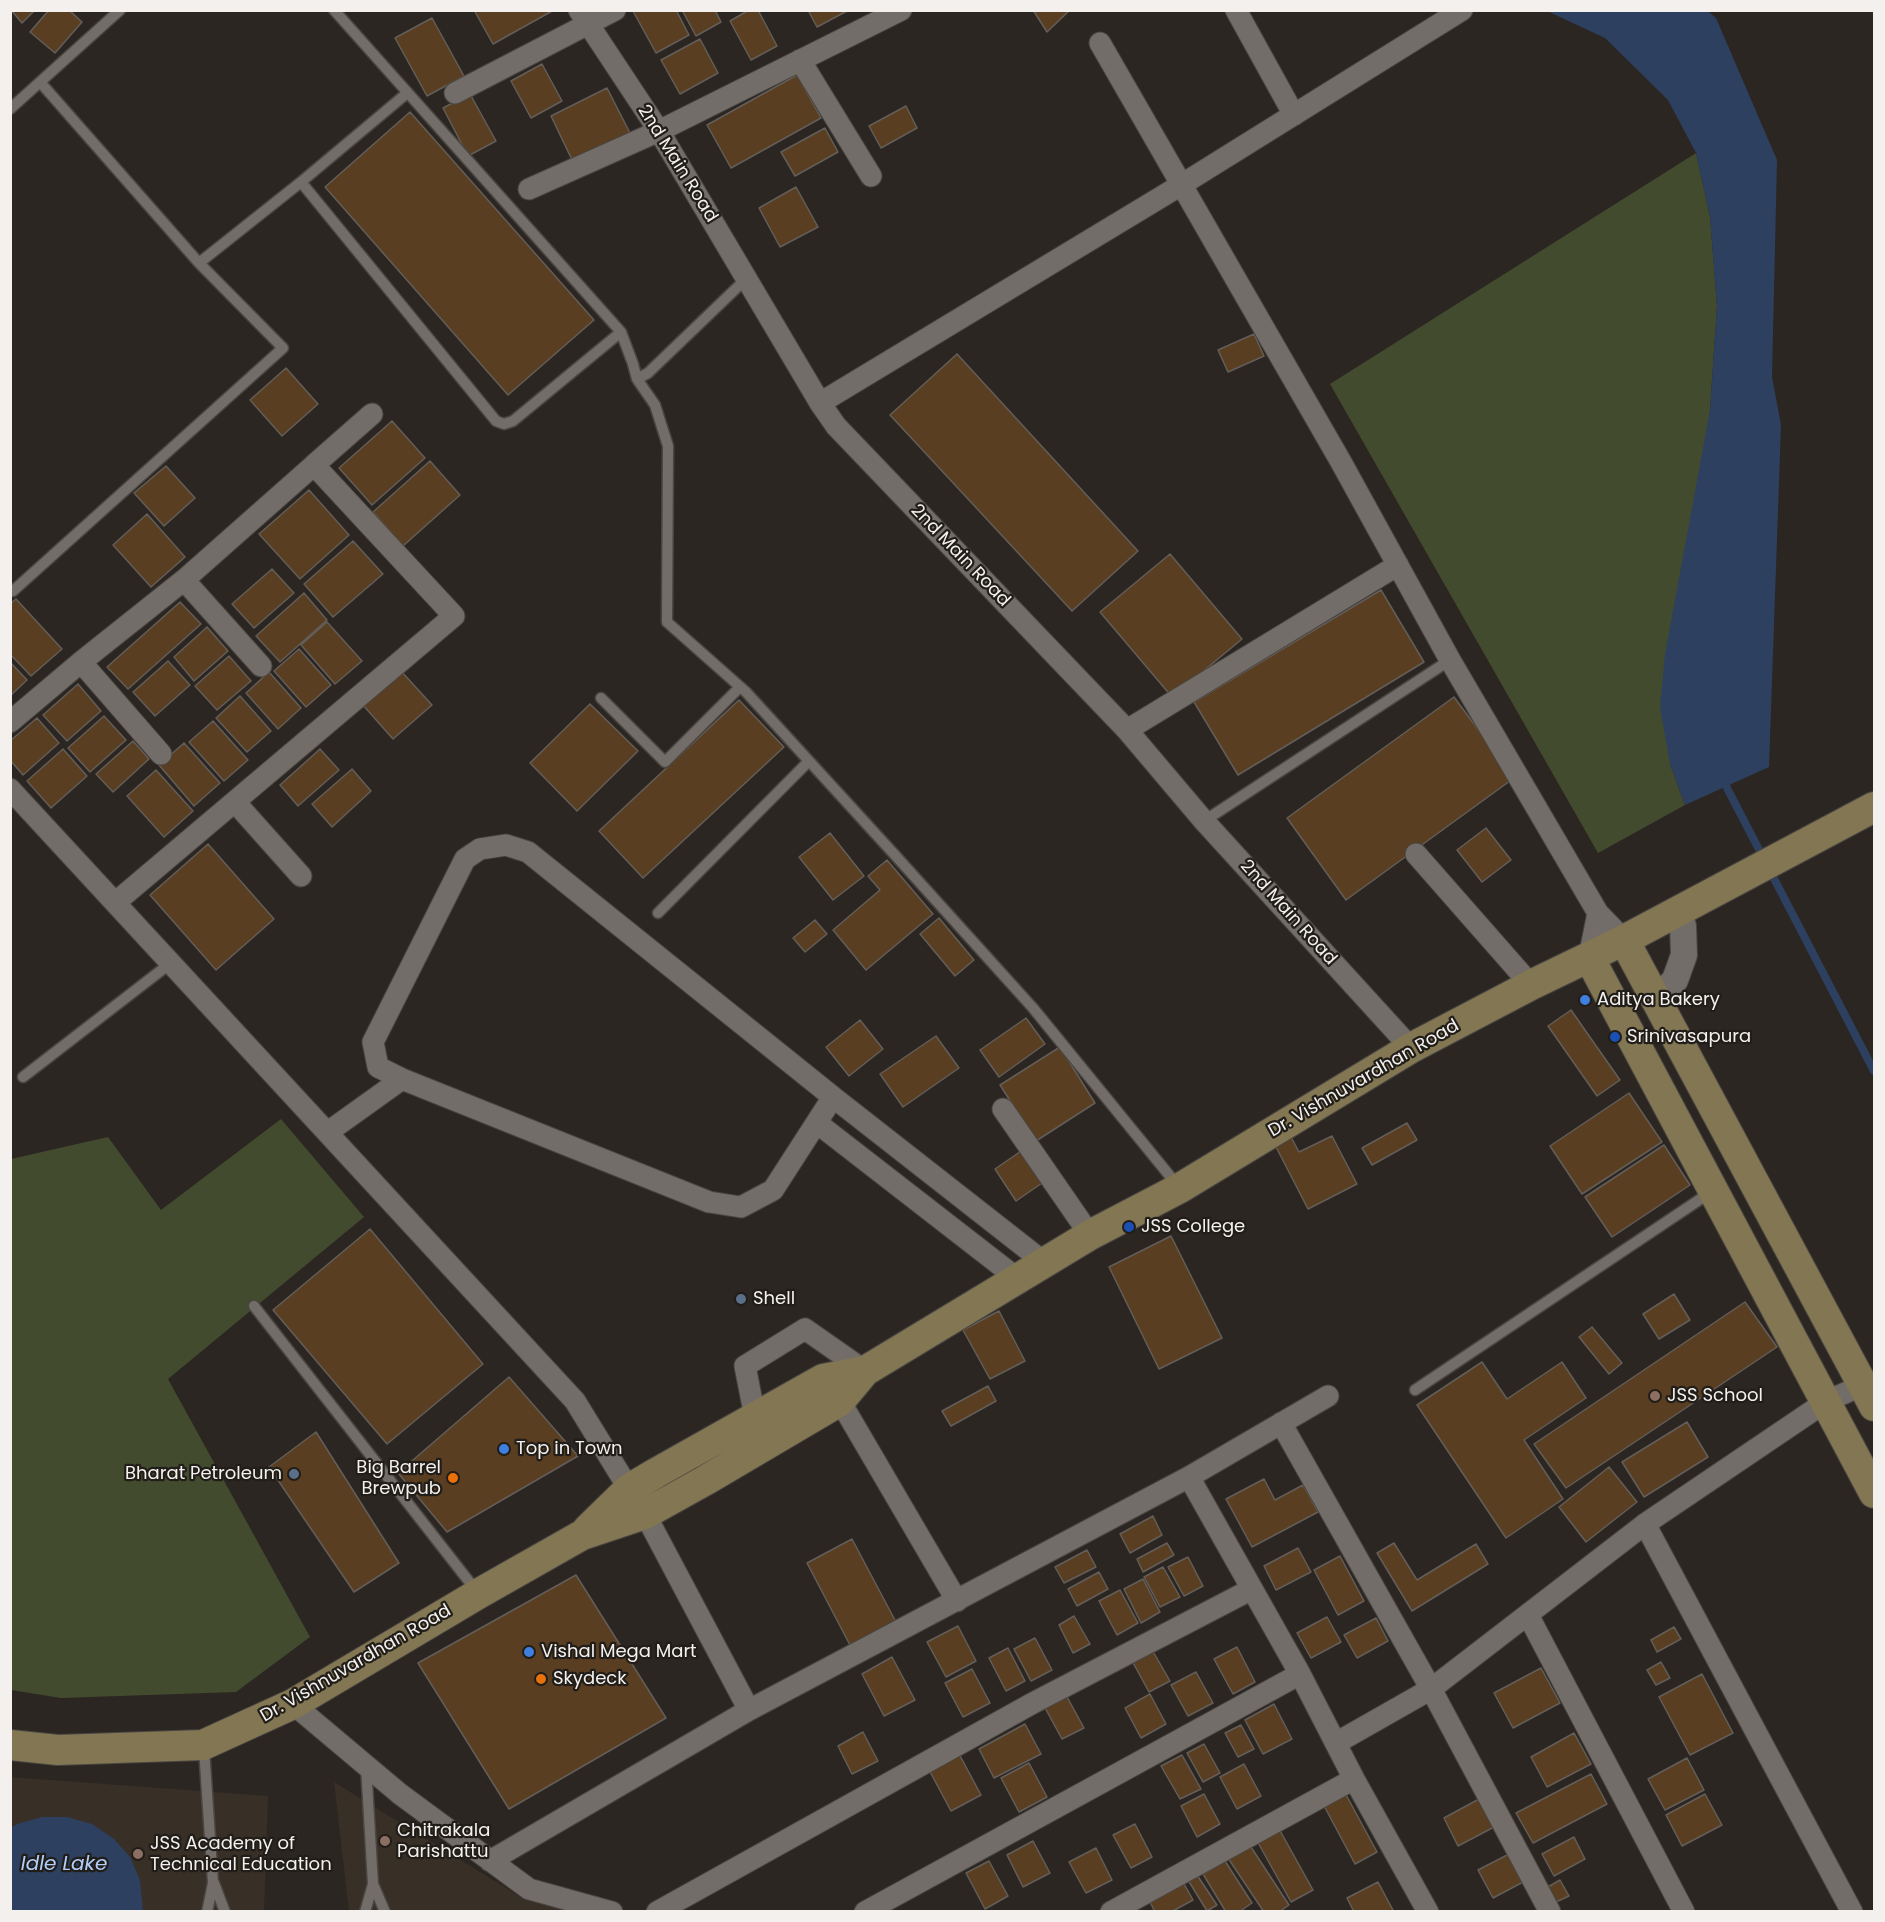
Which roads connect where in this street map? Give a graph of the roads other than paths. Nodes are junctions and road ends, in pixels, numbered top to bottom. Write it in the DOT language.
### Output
graph roads {
  1 [pos="120,10"];
  2 [pos="334,10"];
  3 [pos="615,10"];
  4 [pos="901,10"];
  5 [pos="1236,10"];
  6 [pos="1462,10"];
  7 [pos="583,17"];
  8 [pos="1100,43"];
  9 [pos="800,60"];
  10 [pos="40,82"];
  11 [pos="455,93"];
  12 [pos="406,94"];
  13 [pos="10,109"];
  14 [pos="1294,115"];
  15 [pos="659,131"];
  16 [pos="871,176"];
  17 [pos="301,182"];
  18 [pos="1181,185"];
  19 [pos="529,189"];
  20 [pos="199,263"];
  21 [pos="747,278"];
  22 [pos="621,332"];
  23 [pos="637,379"];
  24 [pos="820,404"];
  25 [pos="372,414"];
  26 [pos="314,465"];
  27 [pos="1398,565"];
  28 [pos="184,580"];
  29 [pos="10,591"];
  30 [pos="1450,660"];
  31 [pos="81,662"];
  32 [pos="261,666"];
  33 [pos="740,687"];
  34 [pos="601,698"];
  35 [pos="10,722"];
  36 [pos="1127,730"];
  37 [pos="161,754"];
  38 [pos="809,760"];
  39 [pos="10,789"];
  40 [pos="236,802"];
  41 [pos="1875,807"];
  42 [pos="1204,821"];
  43 [pos="1416,854"];
  44 [pos="301,876"];
  45 [pos="116,902"];
  46 [pos="1678,911"];
  47 [pos="658,913"];
  48 [pos="1598,914"];
  49 [pos="1624,940"];
  50 [pos="1589,957"];
  51 [pos="172,962"];
  52 [pos="1531,985"];
  53 [pos="1656,1000"];
  54 [pos="1411,1048"];
  55 [pos="22,1077"];
  56 [pos="402,1080"];
  57 [pos="833,1097"];
  58 [pos="1003,1109"];
  59 [pos="817,1123"];
  60 [pos="328,1132"];
  61 [pos="1180,1188"];
  62 [pos="1713,1190"];
  63 [pos="1090,1235"];
  64 [pos="1044,1263"];
  65 [pos="1018,1279"];
  66 [pos="254,1306"];
  67 [pos="865,1371"];
  68 [pos="832,1390"];
  69 [pos="1415,1390"];
  70 [pos="1328,1396"];
  71 [pos="1869,1396"];
  72 [pos="1827,1401"];
  73 [pos="755,1417"];
  74 [pos="1281,1423"];
  75 [pos="1189,1477"];
  76 [pos="629,1490"];
  77 [pos="1875,1493"];
  78 [pos="645,1514"];
  79 [pos="1646,1524"];
  80 [pos="582,1535"];
  81 [pos="1252,1588"];
  82 [pos="478,1594"];
  83 [pos="957,1601"];
  84 [pos="1528,1615"];
  85 [pos="1300,1674"];
  86 [pos="1431,1689"];
  87 [pos="293,1704"];
  88 [pos="749,1710"];
  89 [pos="1336,1743"];
  90 [pos="10,1744"];
  91 [pos="203,1745"];
  92 [pos="366,1766"];
  93 [pos="1354,1779"];
  94 [pos="490,1861"];
  95 [pos="213,1883"];
  96 [pos="373,1884"];
  97 [pos="207,1911"];
  98 [pos="225,1911"];
  99 [pos="365,1911"];
  100 [pos="385,1911"];
  101 [pos="612,1911"];
  102 [pos="657,1911"];
  103 [pos="864,1911"];
  104 [pos="1111,1911"];
  105 [pos="1428,1911"];
  106 [pos="1550,1911"];
  107 [pos="1684,1911"];
  108 [pos="1852,1911"];
  1 -- 10 [label="lane"];
  2 -- 12 [label="lane"];
  3 -- 7 [label="street"];
  4 -- 9 [label="street"];
  5 -- 14 [label="street"];
  6 -- 14 [label="street"];
  7 -- 11 [label="street"];
  7 -- 15 [label="street, 2nd Main Road"];
  8 -- 18 [label="street"];
  9 -- 15 [label="street"];
  9 -- 16 [label="street"];
  10 -- 13 [label="lane"];
  10 -- 20 [label="lane"];
  12 -- 17 [label="lane"];
  12 -- 22 [label="lane"];
  14 -- 18 [label="street"];
  15 -- 19 [label="street"];
  15 -- 21 [label="street, 2nd Main Road"];
  17 -- 20 [label="lane"];
  17 -- 22 [label="lane"];
  18 -- 24 [label="street"];
  18 -- 27 [label="street"];
  20 -- 29 [label="lane"];
  21 -- 23 [label="lane"];
  21 -- 24 [label="street, 2nd Main Road"];
  22 -- 23 [label="lane"];
  23 -- 33 [label="lane"];
  24 -- 36 [label="street, 2nd Main Road"];
  25 -- 26 [label="street"];
  26 -- 28 [label="street"];
  26 -- 40 [label="street"];
  27 -- 30 [label="street"];
  27 -- 36 [label="street"];
  28 -- 31 [label="street"];
  28 -- 32 [label="street"];
  30 -- 42 [label="lane"];
  30 -- 48 [label="street"];
  31 -- 35 [label="street"];
  31 -- 37 [label="street"];
  33 -- 34 [label="lane"];
  33 -- 38 [label="lane"];
  36 -- 42 [label="street, 2nd Main Road"];
  38 -- 47 [label="lane"];
  38 -- 61 [label="lane"];
  39 -- 45 [label="street"];
  40 -- 44 [label="street"];
  40 -- 45 [label="street"];
  41 -- 46 [label="main road, Dr. Vishnuvardhan Road"];
  42 -- 54 [label="street, 2nd Main Road"];
  43 -- 52 [label="street"];
  45 -- 51 [label="street"];
  46 -- 49 [label="main road, Dr. Vishnuvardhan Road"];
  46 -- 53 [label="street"];
  48 -- 49 [label="street"];
  48 -- 50 [label="street"];
  49 -- 50 [label="main road, Dr. Vishnuvardhan Road"];
  49 -- 53 [label="main road"];
  50 -- 52 [label="main road, Dr. Vishnuvardhan Road"];
  50 -- 62 [label="main road"];
  51 -- 55 [label="lane"];
  51 -- 60 [label="street"];
  52 -- 54 [label="main road, Dr. Vishnuvardhan Road"];
  53 -- 71 [label="main road"];
  54 -- 61 [label="main road, Dr. Vishnuvardhan Road"];
  56 -- 57 [label="street"];
  56 -- 59 [label="street"];
  56 -- 60 [label="street"];
  57 -- 59 [label="street"];
  57 -- 64 [label="street"];
  58 -- 63 [label="street"];
  59 -- 65 [label="street"];
  60 -- 76 [label="street"];
  61 -- 63 [label="main road, Dr. Vishnuvardhan Road"];
  62 -- 69 [label="lane"];
  62 -- 72 [label="main road"];
  63 -- 64 [label="main road, Dr. Vishnuvardhan Road"];
  64 -- 65 [label="main road, Dr. Vishnuvardhan Road"];
  65 -- 67 [label="main road, Dr. Vishnuvardhan Road"];
  66 -- 82 [label="lane"];
  67 -- 68 [label="main road, Dr. Vishnuvardhan Road"];
  67 -- 73 [label="street"];
  68 -- 73 [label="main road, Dr. Vishnuvardhan Road"];
  68 -- 78 [label="main road, Dr. Vishnuvardhan Road"];
  68 -- 83 [label="street"];
  70 -- 74 [label="street"];
  71 -- 72 [label="street"];
  72 -- 77 [label="main road"];
  72 -- 79 [label="street"];
  73 -- 76 [label="main road, Dr. Vishnuvardhan Road"];
  74 -- 75 [label="street"];
  74 -- 86 [label="street"];
  75 -- 81 [label="street"];
  75 -- 83 [label="street"];
  76 -- 80 [label="main road, Dr. Vishnuvardhan Road"];
  78 -- 80 [label="main road, Dr. Vishnuvardhan Road"];
  78 -- 88 [label="street"];
  79 -- 84 [label="street"];
  79 -- 108 [label="street"];
  80 -- 82 [label="main road, Dr. Vishnuvardhan Road"];
  81 -- 85 [label="street"];
  81 -- 102 [label="street"];
  82 -- 87 [label="main road, Dr. Vishnuvardhan Road"];
  83 -- 88 [label="street"];
  84 -- 86 [label="street"];
  84 -- 107 [label="street"];
  85 -- 89 [label="street"];
  85 -- 103 [label="street"];
  86 -- 89 [label="street"];
  86 -- 106 [label="street"];
  87 -- 91 [label="main road, Dr. Vishnuvardhan Road"];
  87 -- 92 [label="street"];
  88 -- 94 [label="street"];
  89 -- 93 [label="street"];
  90 -- 91 [label="main road, Dr. Vishnuvardhan Road"];
  91 -- 95 [label="lane"];
  92 -- 94 [label="street"];
  92 -- 96 [label="lane"];
  93 -- 104 [label="street"];
  93 -- 105 [label="street"];
  94 -- 101 [label="street"];
  95 -- 97 [label="lane"];
  95 -- 98 [label="lane"];
  96 -- 99 [label="lane"];
  96 -- 100 [label="lane"];
}
